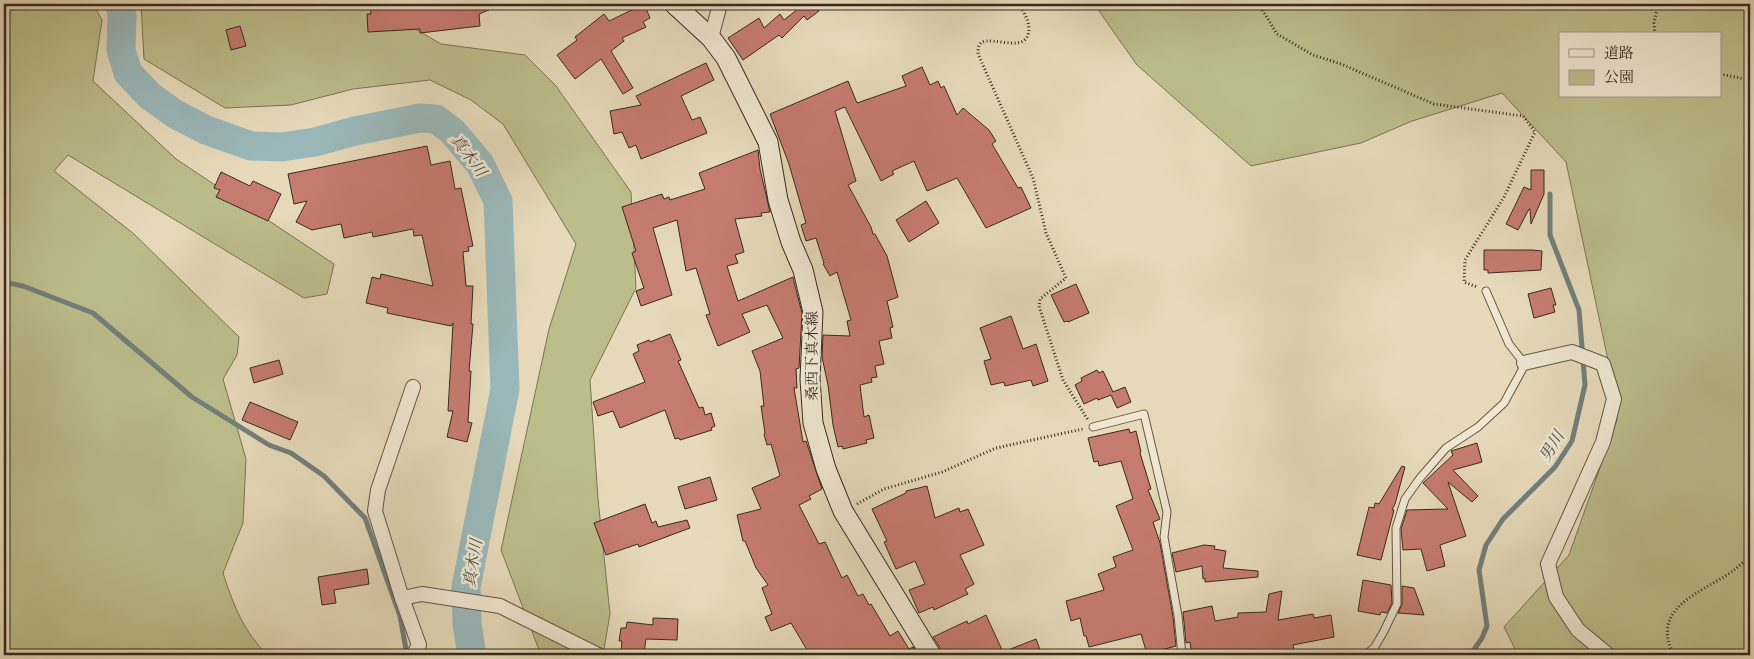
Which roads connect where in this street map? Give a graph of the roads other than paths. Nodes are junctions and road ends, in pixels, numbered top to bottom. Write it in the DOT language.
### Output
graph roads {
  1 [pos="674,4"];
  2 [pos="720,4"];
  3 [pos="711,38"];
  4 [pos="1486,291"];
  5 [pos="1524,363"];
  6 [pos="413,386"];
  7 [pos="1093,427"];
  8 [pos="402,598"];
  9 [pos="413,655"];
  10 [pos="598,655"];
  11 [pos="931,655"];
  12 [pos="1182,655"];
  13 [pos="1365,655"];
  14 [pos="1608,655"];
  1 -- 3 [label="main road, 桑西下真木線"];
  2 -- 3 [label="street"];
  3 -- 11 [label="main road, 桑西下真木線"];
  4 -- 5 [label="lane"];
  5 -- 13 [label="lane"];
  5 -- 14 [label="street"];
  6 -- 8 [label="street"];
  7 -- 12 [label="lane"];
  8 -- 9 [label="street"];
  8 -- 10 [label="street"];
}
